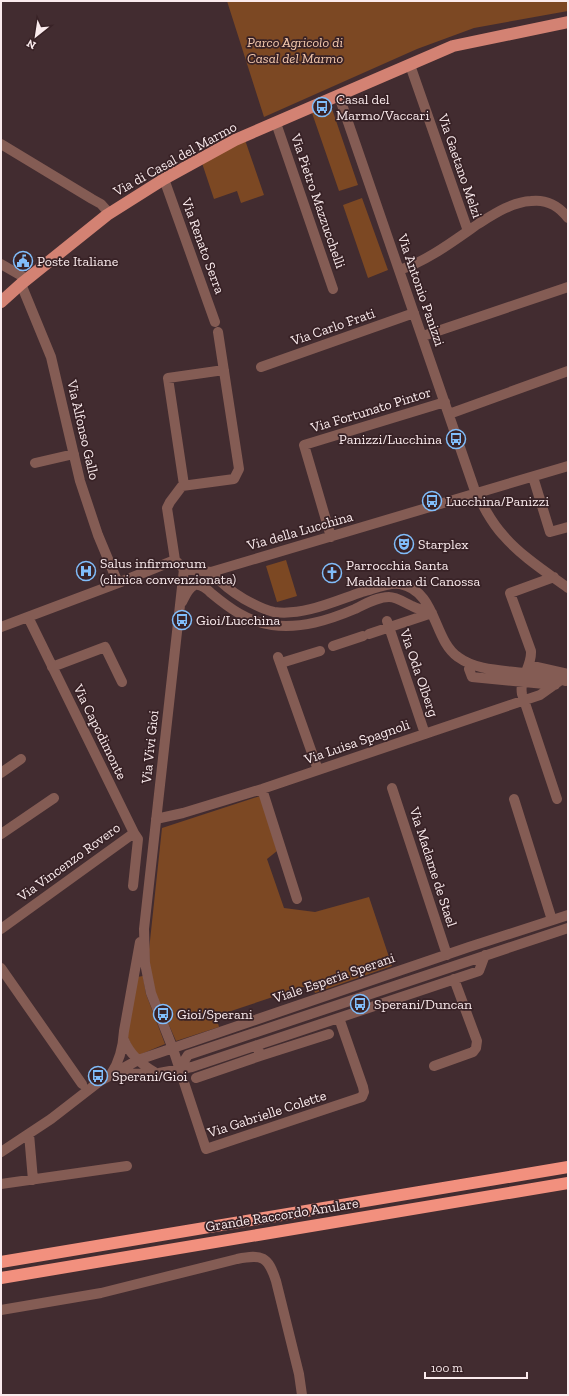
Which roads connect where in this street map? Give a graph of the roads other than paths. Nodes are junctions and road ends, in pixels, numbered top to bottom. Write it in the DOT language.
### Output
graph roads {
  1 [pos="568,22"];
  2 [pos="410,65"];
  3 [pos="339,96"];
  4 [pos="276,123"];
  5 [pos="1,144"];
  6 [pos="164,179"];
  7 [pos="109,213"];
  8 [pos="568,217"];
  9 [pos="468,231"];
  10 [pos="1,264"];
  11 [pos="399,270"];
  12 [pos="24,281"];
  13 [pos="568,287"];
  14 [pos="333,289"];
  15 [pos="1,302"];
  16 [pos="414,313"];
  17 [pos="216,322"];
  18 [pos="218,332"];
  19 [pos="423,336"];
  20 [pos="261,367"];
  21 [pos="224,370"];
  22 [pos="568,371"];
  23 [pos="445,402"];
  24 [pos="450,414"];
  25 [pos="74,454"];
  26 [pos="36,463"];
  27 [pos="568,466"];
  28 [pos="533,477"];
  29 [pos="184,486"];
  30 [pos="477,493"];
  31 [pos="568,527"];
  32 [pos="331,537"];
  33 [pos="175,560"];
  34 [pos="184,569"];
  35 [pos="211,572"];
  36 [pos="554,577"];
  37 [pos="118,583"];
  38 [pos="568,588"];
  39 [pos="180,605"];
  40 [pos="268,610"];
  41 [pos="432,613"];
  42 [pos="28,616"];
  43 [pos="262,623"];
  44 [pos="388,624"];
  45 [pos="1,626"];
  46 [pos="333,646"];
  47 [pos="320,651"];
  48 [pos="52,667"];
  49 [pos="525,674"];
  50 [pos="563,680"];
  51 [pos="122,682"];
  52 [pos="523,700"];
  53 [pos="425,734"];
  54 [pos="21,759"];
  55 [pos="318,770"];
  56 [pos="1,773"];
  57 [pos="392,788"];
  58 [pos="262,789"];
  59 [pos="54,798"];
  60 [pos="514,799"];
  61 [pos="557,799"];
  62 [pos="156,818"];
  63 [pos="134,833"];
  64 [pos="1,834"];
  65 [pos="133,886"];
  66 [pos="297,899"];
  67 [pos="568,915"];
  68 [pos="552,920"];
  69 [pos="536,926"];
  70 [pos="568,928"];
  71 [pos="1,929"];
  72 [pos="144,929"];
  73 [pos="527,941"];
  74 [pos="469,947"];
  75 [pos="447,955"];
  76 [pos="485,955"];
  77 [pos="1,968"];
  78 [pos="454,979"];
  79 [pos="364,983"];
  80 [pos="377,992"];
  81 [pos="297,1005"];
  82 [pos="372,1006"];
  83 [pos="339,1018"];
  84 [pos="289,1021"];
  85 [pos="304,1028"];
  86 [pos="215,1033"];
  87 [pos="329,1034"];
  88 [pos="124,1040"];
  89 [pos="230,1041"];
  90 [pos="257,1045"];
  91 [pos="173,1049"];
  92 [pos="188,1056"];
  93 [pos="260,1056"];
  94 [pos="138,1060"];
  95 [pos="434,1066"];
  96 [pos="179,1069"];
  97 [pos="156,1073"];
  98 [pos="111,1074"];
  99 [pos="196,1078"];
  100 [pos="82,1084"];
  101 [pos="29,1134"];
  102 [pos="1,1152"];
  103 [pos="127,1166"];
  104 [pos="568,1167"];
  105 [pos="33,1180"];
  106 [pos="568,1183"];
  107 [pos="1,1184"];
  108 [pos="1,1262"];
  109 [pos="1,1278"];
  110 [pos="1,1310"];
  111 [pos="302,1395"];
  1 -- 2 [label="main road, Via di Casal del Marmo"];
  2 -- 3 [label="main road, Via di Casal del Marmo"];
  2 -- 9 [label="street, Via Gaetano Melzi"];
  3 -- 4 [label="main road, Via di Casal del Marmo"];
  3 -- 11 [label="street, Via Antonio Panizzi"];
  4 -- 6 [label="main road, Via di Casal del Marmo"];
  4 -- 14 [label="street, Via Pietro Mazzucchelli"];
  5 -- 7 [label="street"];
  6 -- 7 [label="main road, Via di Casal del Marmo"];
  6 -- 17 [label="street, Via Renato Serra"];
  7 -- 12 [label="main road, Via di Casal del Marmo"];
  8 -- 9 [label="street"];
  9 -- 11 [label="street"];
  10 -- 12 [label="street"];
  11 -- 16 [label="street, Via Antonio Panizzi"];
  12 -- 15 [label="main road, Via di Casal del Marmo"];
  12 -- 25 [label="street, Via Alfonso Gallo"];
  13 -- 19 [label="street"];
  16 -- 19 [label="street, Via Antonio Panizzi"];
  16 -- 20 [label="street, Via Carlo Frati"];
  18 -- 21 [label="street"];
  19 -- 23 [label="street, Via Antonio Panizzi"];
  21 -- 29 [label="street"];
  21 -- 29 [label="street"];
  22 -- 24 [label="street"];
  23 -- 24 [label="street, Via Antonio Panizzi"];
  23 -- 32 [label="street, Via Fortunato Pintor"];
  24 -- 30 [label="street, Via Antonio Panizzi"];
  25 -- 26 [label="street"];
  25 -- 37 [label="street, Via Alfonso Gallo"];
  27 -- 28 [label="street, Via della Lucchina"];
  28 -- 30 [label="street, Via della Lucchina"];
  28 -- 31 [label="street"];
  29 -- 33 [label="street"];
  30 -- 32 [label="street, Via della Lucchina"];
  30 -- 36 [label="street, Via Antonio Panizzi"];
  32 -- 35 [label="street, Via della Lucchina"];
  33 -- 34 [label="street"];
  33 -- 37 [label="street"];
  34 -- 35 [label="street, Via della Lucchina"];
  34 -- 39 [label="street, Via Vivi Gioi"];
  35 -- 40 [label="street"];
  36 -- 38 [label="street, Via Antonio Panizzi"];
  36 -- 49 [label="street"];
  37 -- 42 [label="street"];
  39 -- 43 [label="street"];
  39 -- 62 [label="street, Via Vivi Gioi"];
  40 -- 41 [label="street"];
  40 -- 43 [label="street"];
  41 -- 43 [label="street"];
  41 -- 44 [label="street"];
  41 -- 49 [label="street"];
  42 -- 45 [label="street"];
  42 -- 48 [label="street, Via Capodimonte"];
  44 -- 46 [label="street"];
  44 -- 53 [label="street, Via Oda Olberg"];
  47 -- 55 [label="street"];
  48 -- 51 [label="street"];
  48 -- 63 [label="street, Via Capodimonte"];
  49 -- 50 [label="street"];
  49 -- 52 [label="street"];
  50 -- 52 [label="street, Via Luisa Spagnoli"];
  52 -- 53 [label="street, Via Luisa Spagnoli"];
  52 -- 61 [label="street"];
  53 -- 55 [label="street, Via Luisa Spagnoli"];
  54 -- 56 [label="street"];
  55 -- 58 [label="street, Via Luisa Spagnoli"];
  57 -- 75 [label="street, Via Madame de Stael"];
  58 -- 62 [label="street, Via Luisa Spagnoli"];
  58 -- 66 [label="street"];
  59 -- 64 [label="street"];
  60 -- 68 [label="street"];
  62 -- 72 [label="street, Via Vivi Gioi"];
  63 -- 65 [label="street, Via Capodimonte"];
  63 -- 71 [label="street, Via Vincenzo Rovero"];
  67 -- 68 [label="street, Viale Esperia Sperani"];
  68 -- 69 [label="street, Viale Esperia Sperani"];
  69 -- 73 [label="street"];
  69 -- 74 [label="street, Viale Esperia Sperani"];
  70 -- 73 [label="street, Viale Esperia Sperani"];
  72 -- 88 [label="street, Via Vivi Gioi"];
  72 -- 91 [label="street, Via Vivi Gioi"];
  73 -- 76 [label="street, Viale Esperia Sperani"];
  74 -- 75 [label="street, Viale Esperia Sperani"];
  74 -- 76 [label="street"];
  75 -- 79 [label="street, Viale Esperia Sperani"];
  76 -- 78 [label="street"];
  76 -- 80 [label="street, Viale Esperia Sperani"];
  77 -- 100 [label="street"];
  78 -- 82 [label="street"];
  78 -- 95 [label="street"];
  79 -- 80 [label="street"];
  79 -- 81 [label="street, Viale Esperia Sperani"];
  80 -- 82 [label="street"];
  80 -- 84 [label="street, Viale Esperia Sperani"];
  81 -- 84 [label="street"];
  81 -- 86 [label="street, Viale Esperia Sperani"];
  82 -- 83 [label="street"];
  83 -- 85 [label="street"];
  83 -- 96 [label="street, Via Gabrielle Colette"];
  84 -- 85 [label="street"];
  84 -- 89 [label="street, Viale Esperia Sperani"];
  85 -- 90 [label="street"];
  86 -- 89 [label="street"];
  86 -- 91 [label="street, Viale Esperia Sperani"];
  87 -- 93 [label="street"];
  88 -- 94 [label="street"];
  88 -- 98 [label="street, Via Vivi Gioi"];
  89 -- 92 [label="street, Viale Esperia Sperani"];
  90 -- 93 [label="street"];
  90 -- 93 [label="street"];
  90 -- 96 [label="street"];
  91 -- 92 [label="street"];
  91 -- 94 [label="street, Viale Esperia Sperani"];
  91 -- 96 [label="street, Via Vivi Gioi"];
  92 -- 96 [label="street"];
  93 -- 99 [label="street"];
  94 -- 97 [label="street"];
  94 -- 98 [label="street, Viale Esperia Sperani"];
  96 -- 97 [label="street"];
  97 -- 98 [label="street"];
  98 -- 101 [label="street, Viale Esperia Sperani"];
  101 -- 102 [label="street, Viale Esperia Sperani"];
  101 -- 105 [label="street"];
  103 -- 105 [label="street"];
  104 -- 108 [label="highway, Grande Raccordo Anulare"];
  105 -- 107 [label="street"];
  106 -- 109 [label="highway, Grande Raccordo Anulare"];
  110 -- 111 [label="street"];
}
